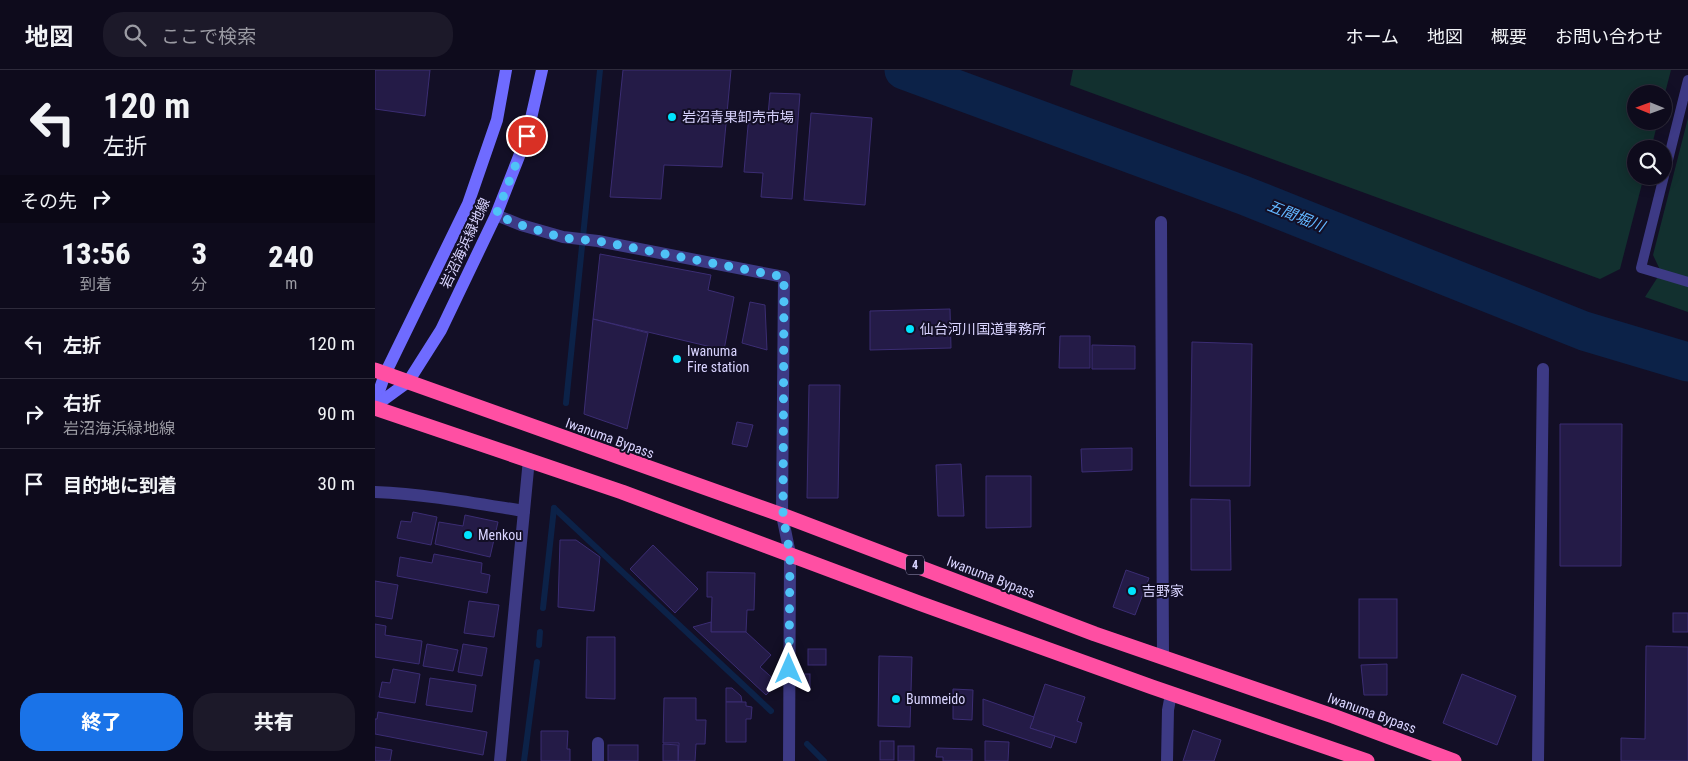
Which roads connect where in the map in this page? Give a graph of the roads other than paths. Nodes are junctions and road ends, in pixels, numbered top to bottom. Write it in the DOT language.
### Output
graph roads {
  1 [pos="506,70"];
  2 [pos="542,70"];
  3 [pos="1688,80"];
  4 [pos="496,215"];
  5 [pos="1161,222"];
  6 [pos="1688,282"];
  7 [pos="1543,369"];
  8 [pos="380,372"];
  9 [pos="408,382"];
  10 [pos="375,406"];
  11 [pos="529,459"];
  12 [pos="375,492"];
  13 [pos="524,511"];
  14 [pos="783,516"];
  15 [pos="790,554"];
  16 [pos="1163,658"];
  17 [pos="1171,694"];
  18 [pos="598,743"];
  19 [pos="500,761"];
  20 [pos="598,761"];
  21 [pos="789,761"];
  22 [pos="1167,761"];
  23 [pos="1367,761"];
  24 [pos="1455,761"];
  25 [pos="1538,761"];
  1 -- 8 [label="main road, 岩沼海浜緑地線"];
  2 -- 4 [label="main road, 岩沼海浜緑地線"];
  3 -- 6 [label="lane"];
  4 -- 9 [label="main road, 岩沼海浜緑地線"];
  4 -- 14 [label="street"];
  5 -- 16 [label="street"];
  7 -- 25 [label="street"];
  8 -- 9 [label="highway, Iwanuma Bypass / 4"];
  8 -- 10 [label="main road, 岩沼海浜緑地線"];
  9 -- 10 [label="main road, 岩沼海浜緑地線"];
  9 -- 14 [label="highway, Iwanuma Bypass / 4"];
  10 -- 11 [label="highway"];
  11 -- 13 [label="street"];
  11 -- 15 [label="highway"];
  12 -- 13 [label="street"];
  13 -- 19 [label="street"];
  14 -- 15 [label="street"];
  14 -- 16 [label="highway, Iwanuma Bypass / 4"];
  15 -- 17 [label="highway"];
  15 -- 21 [label="street"];
  16 -- 24 [label="highway, Iwanuma Bypass / 4"];
  17 -- 22 [label="street"];
  17 -- 23 [label="highway"];
  18 -- 20 [label="street"];
}
